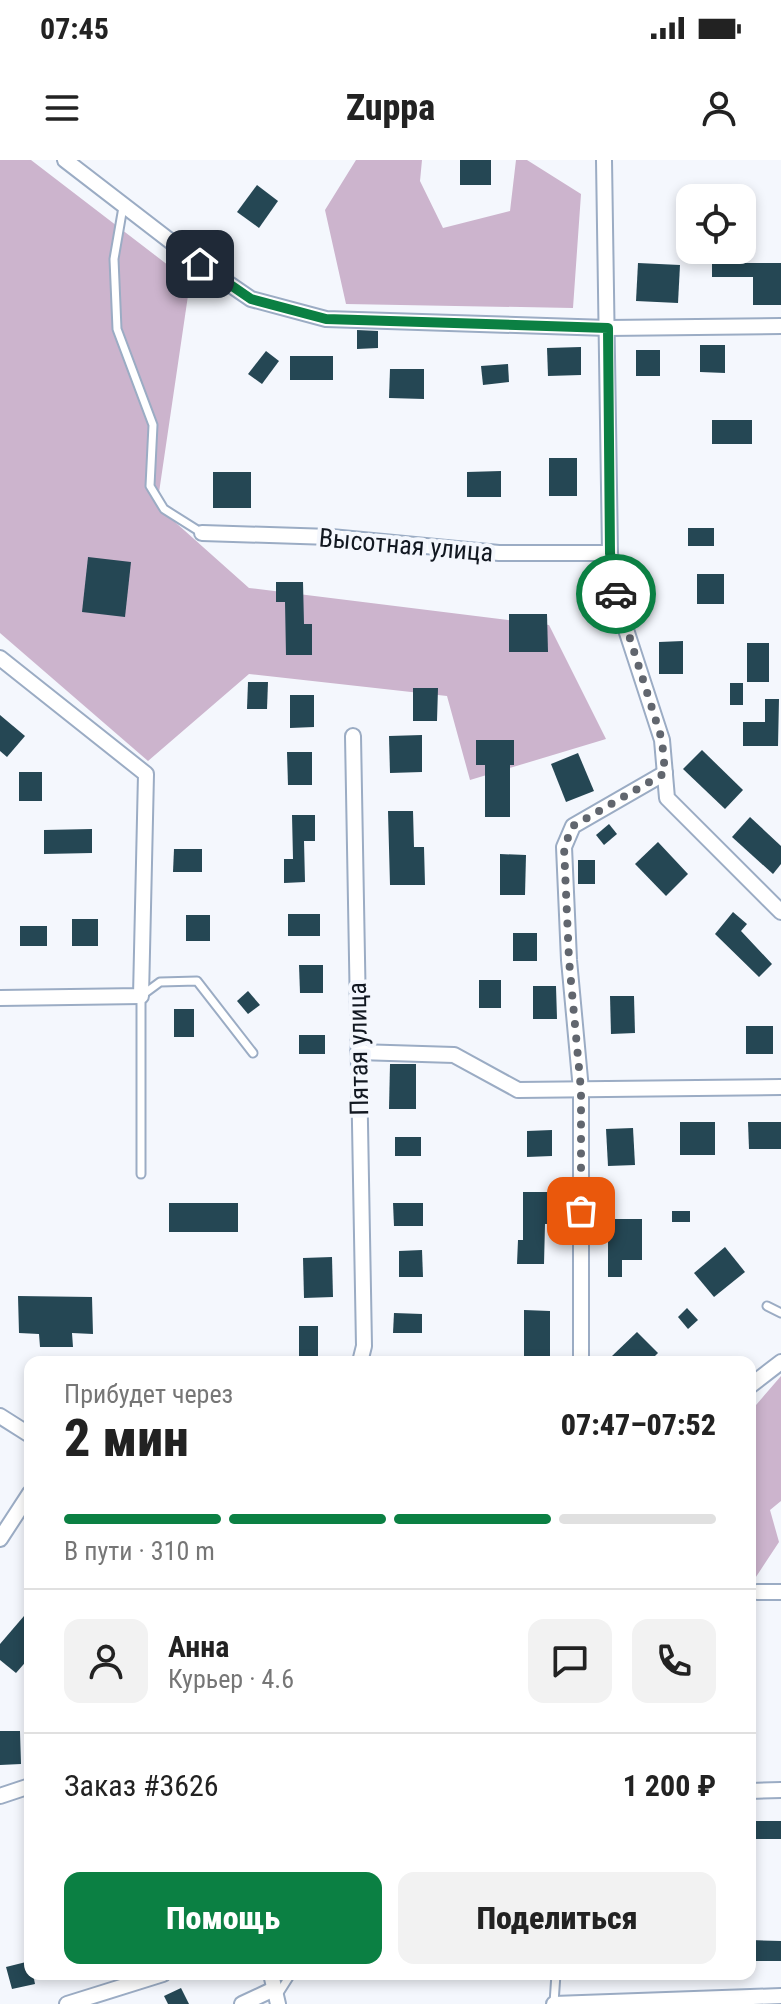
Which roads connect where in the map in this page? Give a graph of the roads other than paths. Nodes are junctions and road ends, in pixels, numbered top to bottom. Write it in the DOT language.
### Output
graph roads {
  1 [pos="65,160"];
  2 [pos="604,160"];
  3 [pos="124,205"];
  4 [pos="781,326"];
  5 [pos="608,328"];
  6 [pos="202,533"];
  7 [pos="610,553"];
  8 [pos="0,658"];
  9 [pos="353,736"];
  10 [pos="665,773"];
  11 [pos="781,912"];
  12 [pos="141,996"];
  13 [pos="0,998"];
  14 [pos="358,1052"];
  15 [pos="253,1053"];
  16 [pos="781,1087"];
  17 [pos="581,1090"];
  18 [pos="141,1174"];
  19 [pos="767,1306"];
  20 [pos="781,1313"];
  21 [pos="362,1356"];
  22 [pos="581,1356"];
  23 [pos="781,1362"];
  24 [pos="756,1381"];
  25 [pos="0,1416"];
  26 [pos="24,1431"];
  27 [pos="24,1502"];
  28 [pos="0,1539"];
  29 [pos="757,1592"];
  30 [pos="781,1592"];
  31 [pos="24,1788"];
  32 [pos="781,1790"];
  33 [pos="756,1791"];
  34 [pos="0,1796"];
  35 [pos="144,1980"];
  36 [pos="556,1980"];
  37 [pos="275,1991"];
  38 [pos="781,1996"];
  39 [pos="67,2004"];
  40 [pos="242,2004"];
  41 [pos="554,2004"];
  1 -- 3 [label="street"];
  2 -- 5 [label="street"];
  3 -- 5 [label="street"];
  3 -- 6 [label="lane"];
  4 -- 5 [label="street"];
  5 -- 7 [label="street"];
  6 -- 7 [label="street, Высотная улица"];
  7 -- 10 [label="street"];
  8 -- 12 [label="street"];
  9 -- 14 [label="street, Пятая улица"];
  10 -- 11 [label="street"];
  10 -- 17 [label="street"];
  12 -- 13 [label="street"];
  12 -- 15 [label="lane"];
  12 -- 18 [label="lane"];
  14 -- 17 [label="street"];
  14 -- 21 [label="street, Пятая улица"];
  16 -- 17 [label="street"];
  17 -- 22 [label="street"];
  19 -- 20 [label="lane"];
  23 -- 24 [label="street"];
  25 -- 26 [label="street"];
  27 -- 28 [label="street"];
  29 -- 30 [label="street"];
  31 -- 34 [label="street"];
  32 -- 33 [label="street"];
  35 -- 39 [label="street"];
  36 -- 41 [label="lane"];
  37 -- 40 [label="street"];
  38 -- 41 [label="street"];
}
